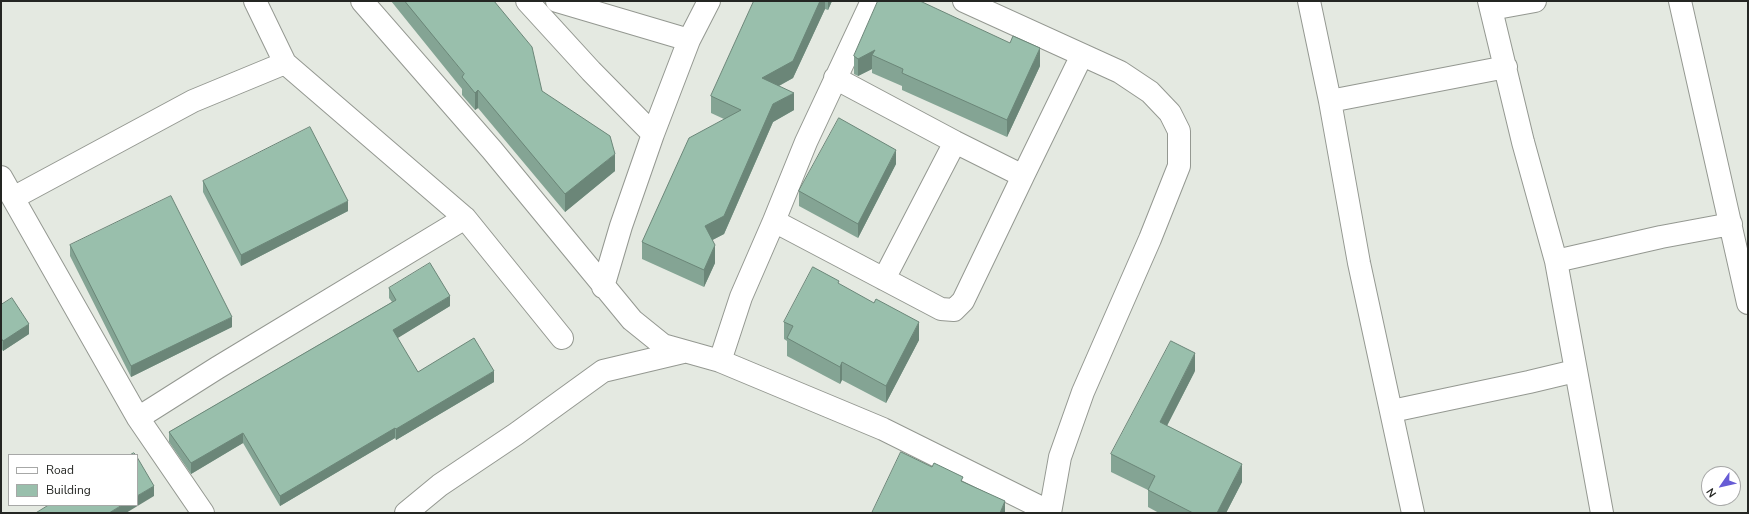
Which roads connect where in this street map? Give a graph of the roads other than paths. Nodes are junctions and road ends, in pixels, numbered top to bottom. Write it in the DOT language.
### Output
graph roads {
  1 [pos="254,1"];
  2 [pos="362,1"];
  3 [pos="527,1"];
  4 [pos="557,1"];
  5 [pos="709,1"];
  6 [pos="872,1"];
  7 [pos="964,1"];
  8 [pos="1309,1"];
  9 [pos="1535,1"];
  10 [pos="1680,1"];
  11 [pos="1490,5"];
  12 [pos="689,40"];
  13 [pos="1082,55"];
  14 [pos="285,63"];
  15 [pos="1506,67"];
  16 [pos="836,78"];
  17 [pos="1330,101"];
  18 [pos="653,134"];
  19 [pos="955,142"];
  20 [pos="1023,176"];
  21 [pos="1,177"];
  22 [pos="13,198"];
  23 [pos="465,218"];
  24 [pos="774,221"];
  25 [pos="1731,224"];
  26 [pos="1556,261"];
  27 [pos="884,279"];
  28 [pos="603,287"];
  29 [pos="1748,303"];
  30 [pos="562,338"];
  31 [pos="683,352"];
  32 [pos="720,361"];
  33 [pos="1575,371"];
  34 [pos="1392,411"];
  35 [pos="138,418"];
  36 [pos="196,511"];
  37 [pos="406,513"];
  38 [pos="1050,513"];
  39 [pos="1413,513"];
  40 [pos="1602,513"];
  1 -- 14 [label="street"];
  2 -- 28 [label="street"];
  3 -- 18 [label="street"];
  4 -- 12 [label="street"];
  5 -- 12 [label="street"];
  6 -- 16 [label="street"];
  7 -- 13 [label="street"];
  8 -- 17 [label="street"];
  9 -- 11 [label="street"];
  10 -- 25 [label="street"];
  11 -- 15 [label="street"];
  12 -- 18 [label="street"];
  13 -- 20 [label="street"];
  13 -- 38 [label="street"];
  14 -- 22 [label="street"];
  14 -- 23 [label="street"];
  15 -- 17 [label="street"];
  15 -- 26 [label="street"];
  16 -- 19 [label="street"];
  16 -- 24 [label="street"];
  17 -- 34 [label="street"];
  18 -- 28 [label="street"];
  19 -- 20 [label="street"];
  19 -- 27 [label="street"];
  20 -- 27 [label="street"];
  21 -- 22 [label="street"];
  22 -- 35 [label="street"];
  23 -- 30 [label="street"];
  23 -- 35 [label="street"];
  24 -- 27 [label="street"];
  24 -- 32 [label="street"];
  25 -- 26 [label="street"];
  25 -- 29 [label="street"];
  26 -- 33 [label="street"];
  28 -- 31 [label="street"];
  31 -- 32 [label="street"];
  31 -- 37 [label="street"];
  32 -- 38 [label="street"];
  33 -- 34 [label="street"];
  33 -- 40 [label="street"];
  34 -- 39 [label="street"];
  35 -- 36 [label="street"];
}
